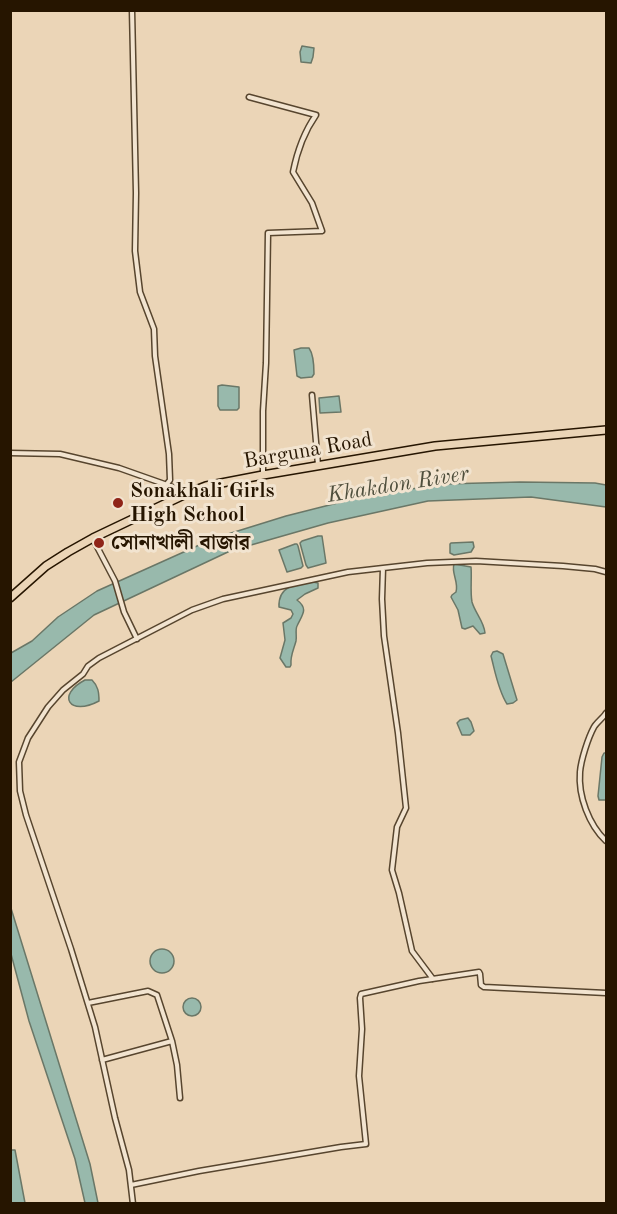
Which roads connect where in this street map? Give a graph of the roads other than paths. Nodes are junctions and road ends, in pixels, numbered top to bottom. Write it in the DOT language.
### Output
graph roads {
  1 [pos="132,10"];
  2 [pos="249,97"];
  3 [pos="312,395"];
  4 [pos="606,430"];
  5 [pos="10,453"];
  6 [pos="318,466"];
  7 [pos="263,475"];
  8 [pos="166,485"];
  9 [pos="188,493"];
  10 [pos="93,538"];
  11 [pos="383,568"];
  12 [pos="606,572"];
  13 [pos="10,598"];
  14 [pos="137,639"];
  15 [pos="606,713"];
  16 [pos="606,840"];
  17 [pos="433,979"];
  18 [pos="606,993"];
  19 [pos="88,1003"];
  20 [pos="172,1041"];
  21 [pos="102,1060"];
  22 [pos="180,1098"];
  23 [pos="131,1185"];
  24 [pos="133,1203"];
  1 -- 8 [label="street"];
  2 -- 7 [label="street"];
  3 -- 6 [label="street"];
  4 -- 6 [label="main road, Barguna Road"];
  5 -- 8 [label="street"];
  6 -- 7 [label="main road, Barguna Road"];
  7 -- 9 [label="main road, Barguna Road"];
  8 -- 9 [label="street"];
  9 -- 10 [label="main road, Barguna Road"];
  10 -- 13 [label="main road, Barguna Road"];
  10 -- 14 [label="street"];
  11 -- 12 [label="street"];
  11 -- 14 [label="street"];
  11 -- 17 [label="street"];
  14 -- 19 [label="street"];
  15 -- 16 [label="street"];
  17 -- 18 [label="street"];
  17 -- 23 [label="street"];
  19 -- 20 [label="street"];
  19 -- 21 [label="street"];
  20 -- 21 [label="street"];
  20 -- 22 [label="street"];
  21 -- 23 [label="street"];
  23 -- 24 [label="street"];
}
